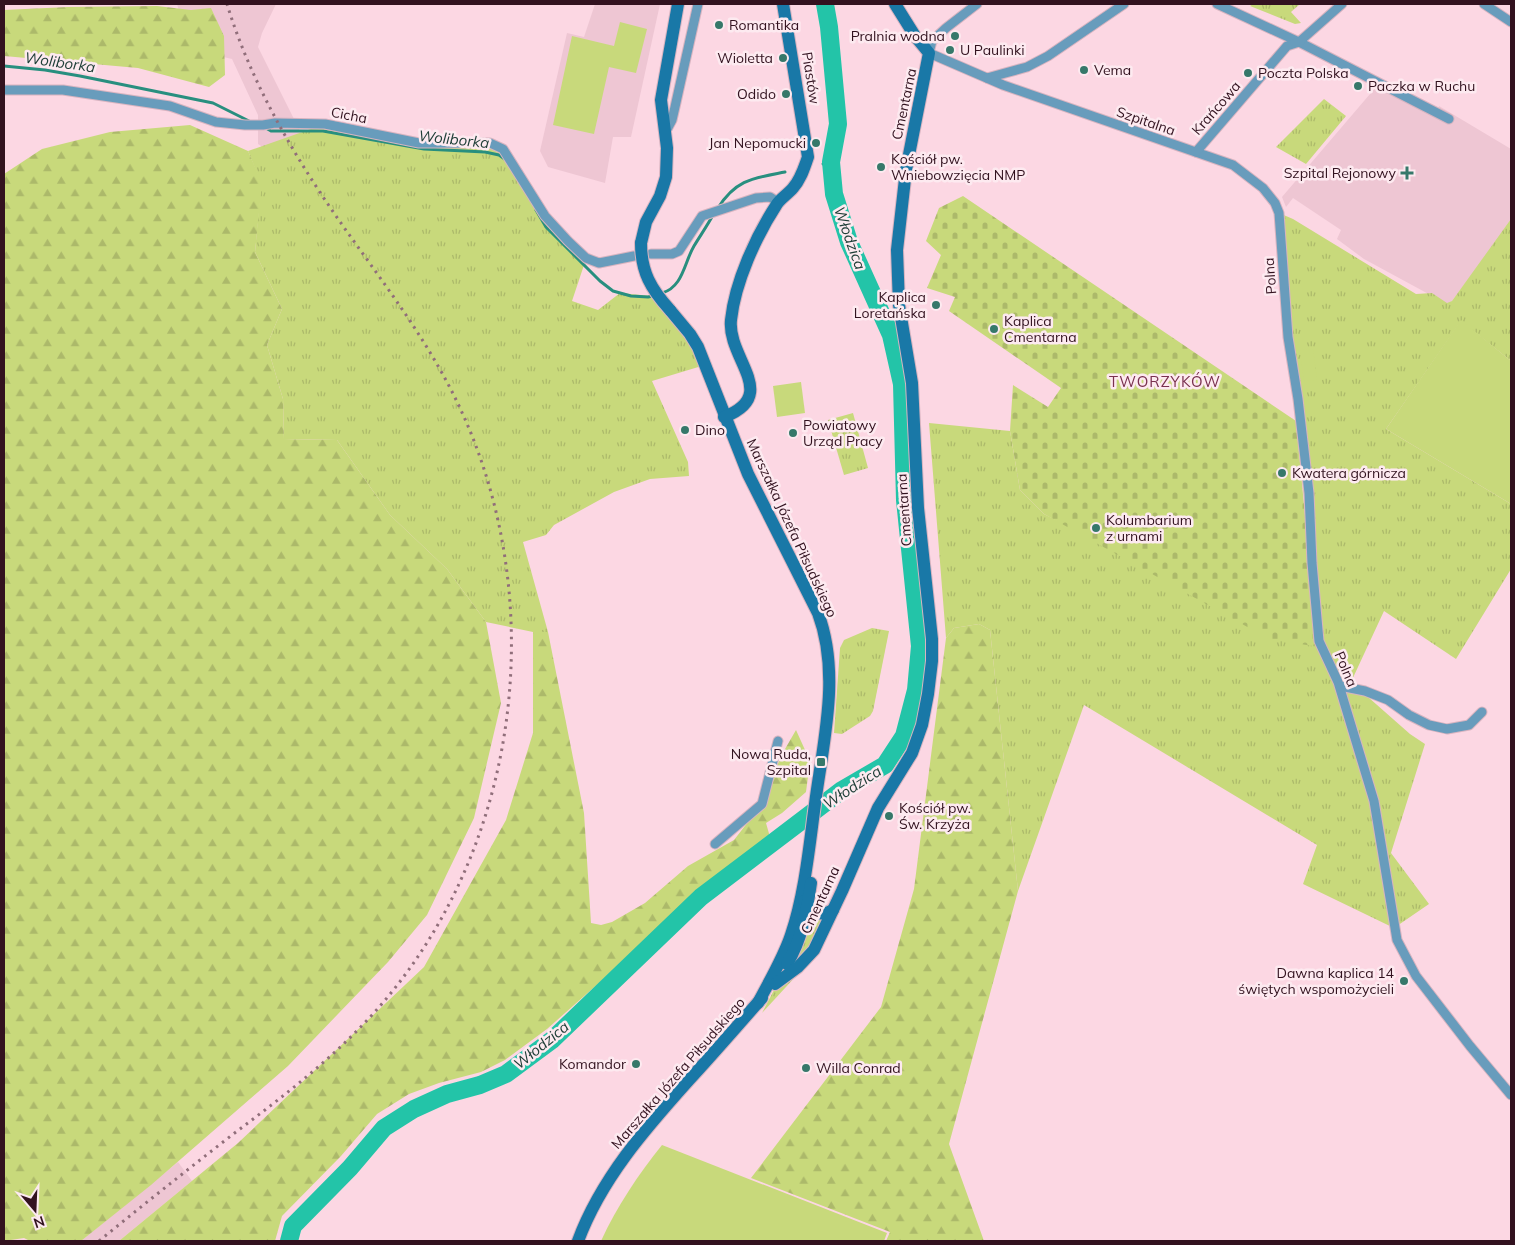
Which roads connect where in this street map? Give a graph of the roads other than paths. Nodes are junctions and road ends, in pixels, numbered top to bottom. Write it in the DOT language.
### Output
graph roads {
  1 [pos="678,4"];
  2 [pos="698,4"];
  3 [pos="783,4"];
  4 [pos="895,4"];
  5 [pos="977,4"];
  6 [pos="1124,4"];
  7 [pos="1218,4"];
  8 [pos="1342,4"];
  9 [pos="1484,4"];
  10 [pos="1511,22"];
  11 [pos="1299,42"];
  12 [pos="929,53"];
  13 [pos="987,78"];
  14 [pos="4,90"];
  15 [pos="1449,119"];
  16 [pos="665,133"];
  17 [pos="1196,152"];
  18 [pos="776,206"];
  19 [pos="1279,213"];
  20 [pos="724,417"];
  21 [pos="1340,686"];
  22 [pos="1482,712"];
  23 [pos="778,741"];
  24 [pos="810,842"];
  25 [pos="715,844"];
  26 [pos="806,865"];
  27 [pos="807,906"];
  28 [pos="833,910"];
  29 [pos="775,984"];
  30 [pos="758,1003"];
  31 [pos="1511,1095"];
  32 [pos="578,1241"];
  1 -- 16 [label="street"];
  2 -- 16 [label="street"];
  3 -- 18 [label="street, Piastów"];
  4 -- 12 [label="street, Cmentarna"];
  5 -- 12 [label="street"];
  6 -- 13 [label="street"];
  7 -- 11 [label="street"];
  8 -- 11 [label="street, Krańcowa"];
  9 -- 10 [label="street"];
  11 -- 15 [label="street"];
  11 -- 17 [label="street, Krańcowa"];
  12 -- 13 [label="street, Szpitalna"];
  12 -- 28 [label="street, Cmentarna"];
  13 -- 17 [label="street, Szpitalna"];
  14 -- 18 [label="street, Cicha"];
  16 -- 20 [label="street, Marszałka Józefa Piłsudskiego, bridge"];
  17 -- 19 [label="street, Szpitalna"];
  18 -- 20 [label="street"];
  19 -- 21 [label="street, Polna"];
  20 -- 24 [label="street, Marszałka Józefa Piłsudskiego"];
  21 -- 22 [label="street"];
  21 -- 31 [label="street, Polna"];
  23 -- 25 [label="street"];
  24 -- 26 [label="street, Marszałka Józefa Piłsudskiego"];
  24 -- 27 [label="street, Marszałka Józefa Piłsudskiego"];
  26 -- 27 [label="street"];
  26 -- 30 [label="street, Marszałka Józefa Piłsudskiego"];
  27 -- 28 [label="street"];
  27 -- 29 [label="street, Marszałka Józefa Piłsudskiego"];
  28 -- 29 [label="street, Cmentarna"];
  29 -- 30 [label="street, Marszałka Józefa Piłsudskiego"];
  30 -- 32 [label="street, Marszałka Józefa Piłsudskiego"];
}
